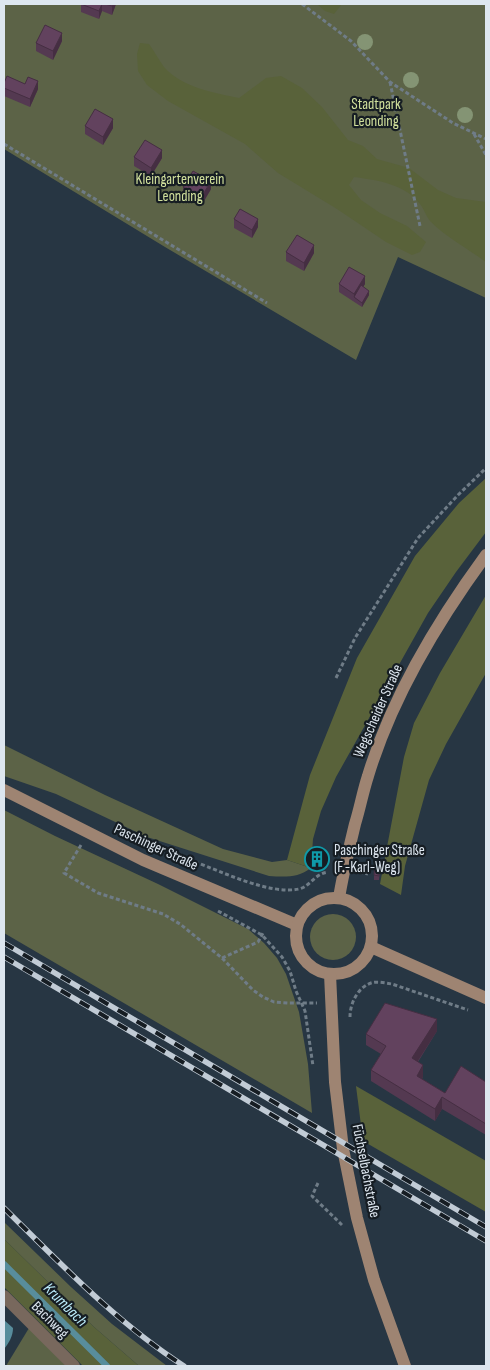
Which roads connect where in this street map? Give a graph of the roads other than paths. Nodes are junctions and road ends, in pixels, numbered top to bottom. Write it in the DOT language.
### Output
graph roads {
  1 [pos="486,554"];
  2 [pos="4,790"];
  3 [pos="340,898"];
  4 [pos="297,925"];
  5 [pos="371,947"];
  6 [pos="330,974"];
  7 [pos="486,998"];
  8 [pos="4,1296"];
  9 [pos="74,1366"];
  10 [pos="405,1366"];
  1 -- 3 [label="street, Wegscheider Straße"];
  2 -- 4 [label="street, Paschinger Straße"];
  3 -- 4 [label="street"];
  3 -- 5 [label="street"];
  4 -- 6 [label="street"];
  5 -- 6 [label="street"];
  5 -- 7 [label="street"];
  6 -- 10 [label="street, Füchselbachstraße"];
  8 -- 9 [label="street, Bachweg"];
}
